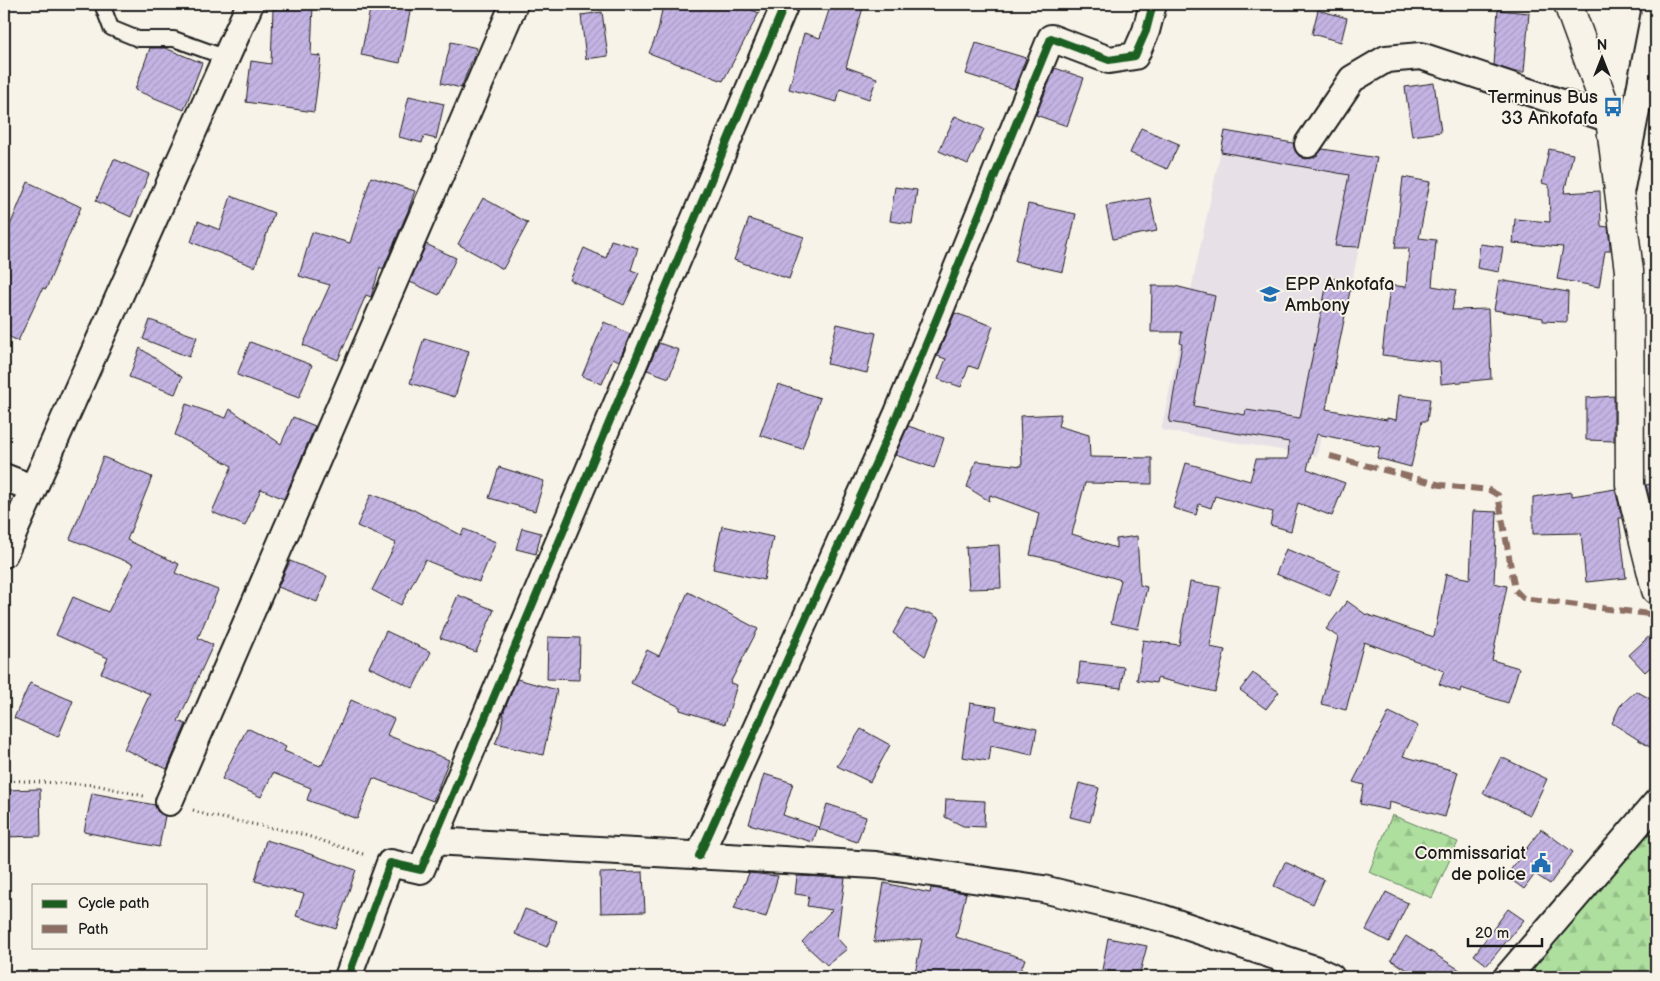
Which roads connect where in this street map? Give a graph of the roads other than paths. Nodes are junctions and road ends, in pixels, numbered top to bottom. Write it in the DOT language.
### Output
graph roads {
  1 [pos="102,4"];
  2 [pos="250,4"];
  3 [pos="514,4"];
  4 [pos="785,4"];
  5 [pos="1153,4"];
  6 [pos="1568,4"];
  7 [pos="1656,7"];
  8 [pos="227,58"];
  9 [pos="1610,120"];
  10 [pos="1308,144"];
  11 [pos="1620,195"];
  12 [pos="4,477"];
  13 [pos="32,488"];
  14 [pos="4,554"];
  15 [pos="1656,590"];
  16 [pos="169,802"];
  17 [pos="1656,803"];
  18 [pos="432,841"];
  19 [pos="699,856"];
  20 [pos="348,977"];
  21 [pos="1331,977"];
  22 [pos="1507,977"];
  1 -- 8 [label="lane"];
  2 -- 8 [label="street"];
  3 -- 16 [label="street"];
  4 -- 18 [label="street"];
  5 -- 19 [label="street"];
  6 -- 9 [label="street"];
  7 -- 11 [label="street"];
  8 -- 13 [label="street"];
  9 -- 10 [label="street"];
  9 -- 11 [label="street"];
  11 -- 15 [label="street"];
  12 -- 13 [label="street"];
  13 -- 14 [label="street"];
  17 -- 22 [label="street"];
  18 -- 19 [label="street"];
  18 -- 20 [label="street"];
  19 -- 21 [label="street"];
}
